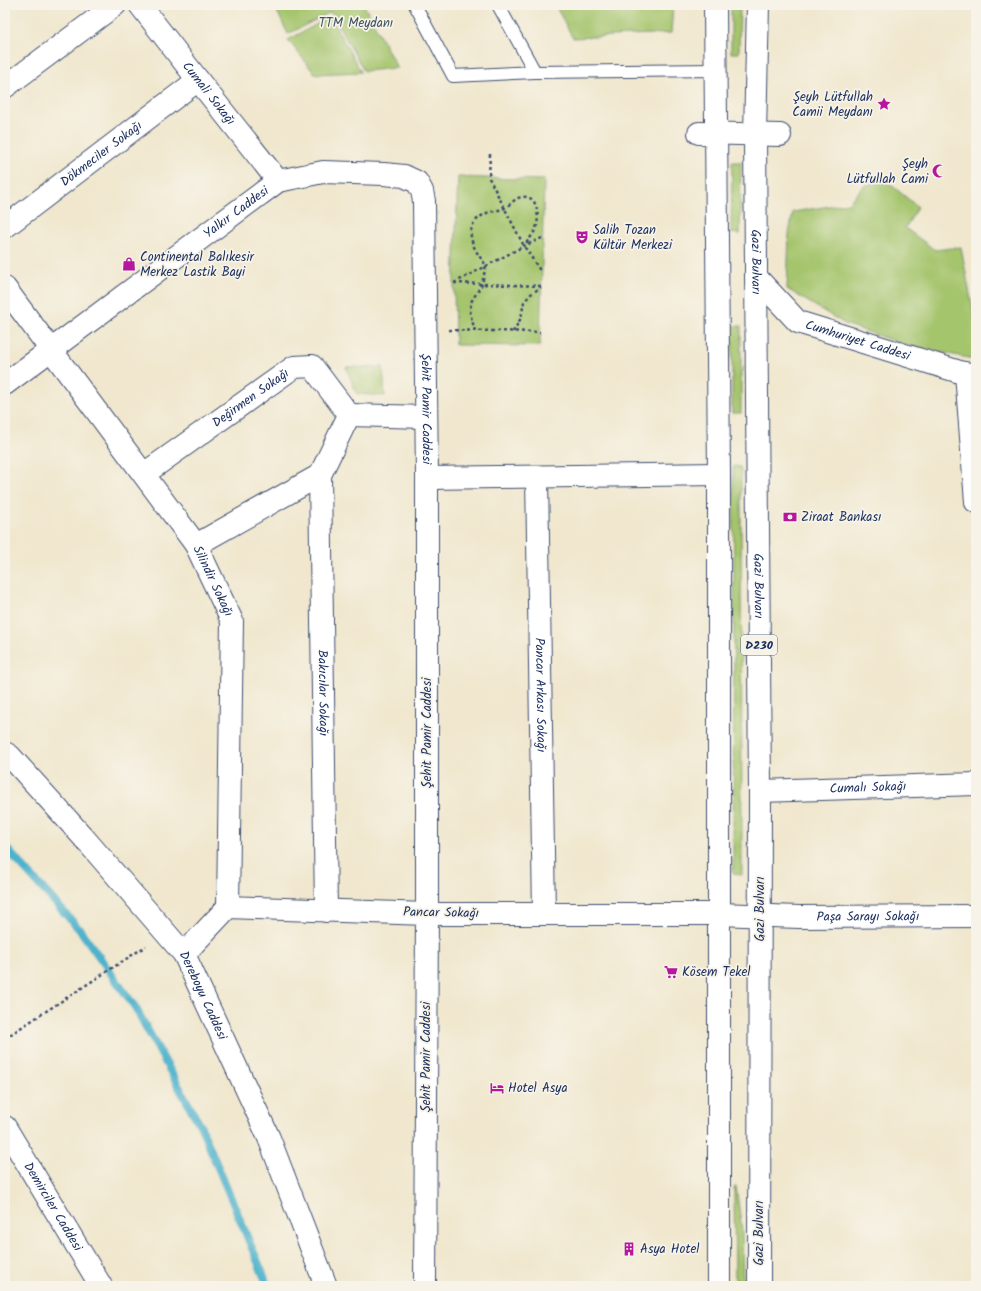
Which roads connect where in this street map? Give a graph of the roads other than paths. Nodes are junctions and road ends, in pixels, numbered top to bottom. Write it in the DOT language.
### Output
graph roads {
  1 [pos="115,5"];
  2 [pos="140,5"];
  3 [pos="415,5"];
  4 [pos="498,5"];
  5 [pos="715,5"];
  6 [pos="758,5"];
  7 [pos="716,70"];
  8 [pos="535,72"];
  9 [pos="198,80"];
  10 [pos="5,87"];
  11 [pos="708,133"];
  12 [pos="755,134"];
  13 [pos="780,135"];
  14 [pos="278,181"];
  15 [pos="416,182"];
  16 [pos="5,227"];
  17 [pos="756,277"];
  18 [pos="5,288"];
  19 [pos="52,350"];
  20 [pos="971,375"];
  21 [pos="5,384"];
  22 [pos="348,415"];
  23 [pos="426,417"];
  24 [pos="144,474"];
  25 [pos="719,474"];
  26 [pos="320,476"];
  27 [pos="537,477"];
  28 [pos="427,478"];
  29 [pos="976,502"];
  30 [pos="196,545"];
  31 [pos="5,753"];
  32 [pos="976,784"];
  33 [pos="760,791"];
  34 [pos="228,907"];
  35 [pos="326,910"];
  36 [pos="427,914"];
  37 [pos="544,914"];
  38 [pos="720,914"];
  39 [pos="760,916"];
  40 [pos="976,916"];
  41 [pos="184,954"];
  42 [pos="5,1127"];
  43 [pos="101,1286"];
  44 [pos="326,1286"];
  45 [pos="425,1286"];
  46 [pos="719,1286"];
  47 [pos="759,1286"];
  1 -- 10 [label="main road"];
  2 -- 9 [label="main road, Cumali Sokağı"];
  3 -- 8 [label="lane"];
  4 -- 8 [label="lane"];
  5 -- 7 [label="main road"];
  6 -- 12 [label="main road, Gazi Bulvarı / D230"];
  7 -- 8 [label="lane"];
  7 -- 11 [label="main road"];
  9 -- 14 [label="main road, Cumali Sokağı"];
  9 -- 16 [label="main road, Dökmeciler Sokağı"];
  11 -- 12 [label="main road"];
  11 -- 25 [label="main road"];
  12 -- 13 [label="main road"];
  12 -- 17 [label="main road, Gazi Bulvarı / D230"];
  14 -- 15 [label="main road, Yalkır Caddesi"];
  14 -- 19 [label="main road, Yalkır Caddesi"];
  15 -- 23 [label="main road, Şehit Pamir Caddesi"];
  17 -- 20 [label="main road, Cumhuriyet Caddesi"];
  17 -- 33 [label="main road, Gazi Bulvarı / D230"];
  18 -- 19 [label="main road, Silindir Sokağı"];
  19 -- 21 [label="main road, Yalkır Caddesi"];
  19 -- 24 [label="main road, Silindir Sokağı"];
  20 -- 29 [label="main road"];
  22 -- 23 [label="main road"];
  22 -- 24 [label="main road, Değirmen Sokağı"];
  22 -- 26 [label="main road"];
  23 -- 28 [label="main road, Şehit Pamir Caddesi"];
  24 -- 30 [label="main road, Silindir Sokağı"];
  25 -- 27 [label="main road"];
  25 -- 38 [label="main road"];
  26 -- 30 [label="main road"];
  26 -- 35 [label="main road, Bakıcılar Sokağı"];
  27 -- 28 [label="main road"];
  27 -- 37 [label="main road, Pancar Arkası Sokağı"];
  28 -- 36 [label="main road, Şehit Pamir Caddesi"];
  30 -- 34 [label="main road, Silindir Sokağı"];
  31 -- 41 [label="main road, Dereboyu Caddesi"];
  32 -- 33 [label="main road, Cumalı Sokağı"];
  33 -- 39 [label="main road, Gazi Bulvarı / D230"];
  34 -- 35 [label="main road, Pancar Sokağı"];
  34 -- 41 [label="main road"];
  35 -- 36 [label="main road, Pancar Sokağı"];
  36 -- 37 [label="main road, Pancar Sokağı"];
  36 -- 45 [label="main road, Şehit Pamir Caddesi"];
  37 -- 38 [label="main road, Pancar Sokağı"];
  38 -- 39 [label="main road, Paşa Sarayı Sokağı"];
  38 -- 46 [label="main road"];
  39 -- 40 [label="main road, Paşa Sarayı Sokağı"];
  39 -- 47 [label="main road, Gazi Bulvarı / D230"];
  41 -- 44 [label="main road, Dereboyu Caddesi"];
  42 -- 43 [label="main road, Demirciler Caddesi"];
}
